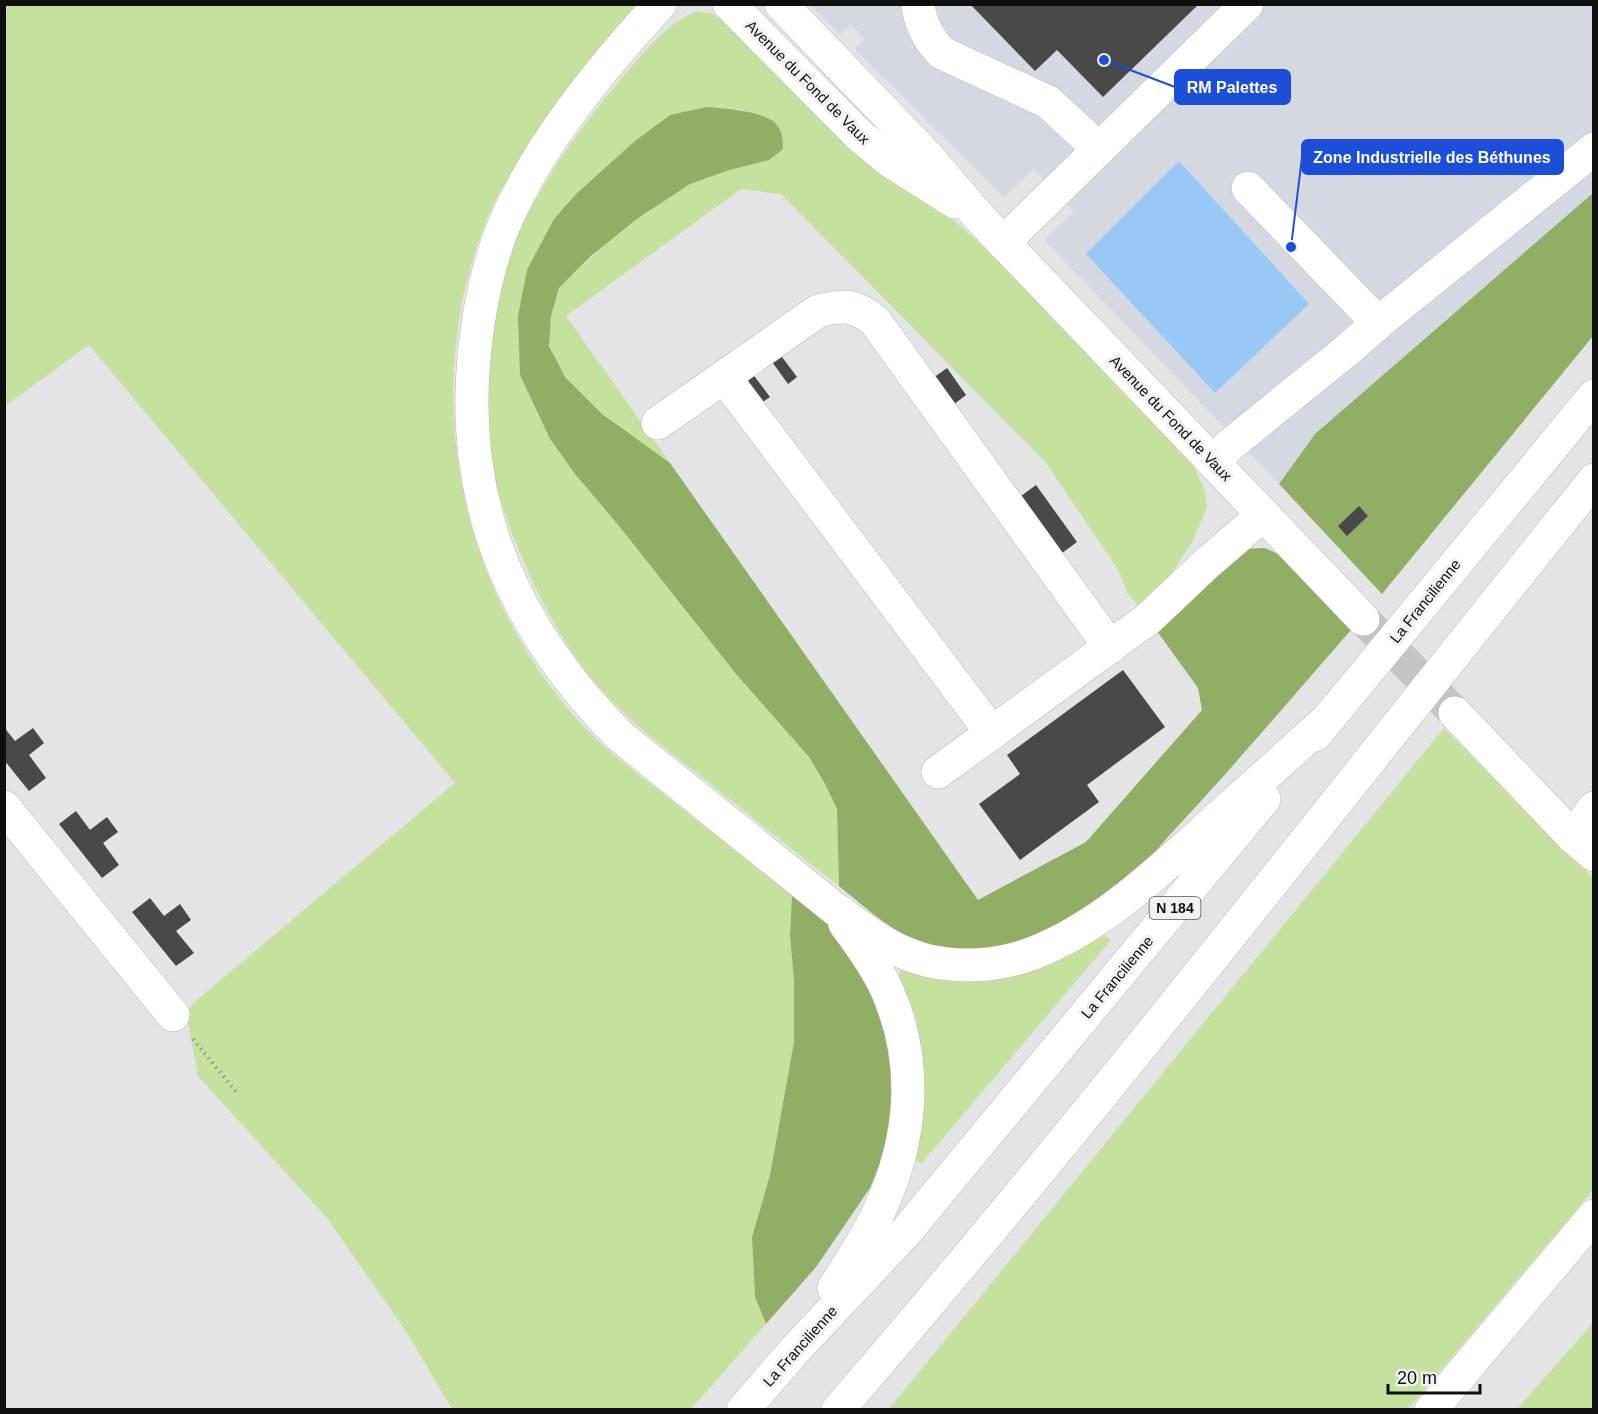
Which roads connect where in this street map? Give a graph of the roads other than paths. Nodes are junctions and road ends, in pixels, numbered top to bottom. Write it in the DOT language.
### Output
graph roads {
  1 [pos="660,4"];
  2 [pos="729,4"];
  3 [pos="781,4"];
  4 [pos="918,4"];
  5 [pos="1247,4"];
  6 [pos="1099,149"];
  7 [pos="1593,149"];
  8 [pos="1248,188"];
  9 [pos="979,217"];
  10 [pos="1003,243"];
  11 [pos="1378,323"];
  12 [pos="724,377"];
  13 [pos="1593,396"];
  14 [pos="658,423"];
  15 [pos="1213,462"];
  16 [pos="1593,480"];
  17 [pos="1263,515"];
  18 [pos="1363,619"];
  19 [pos="1110,647"];
  20 [pos="1455,713"];
  21 [pos="1329,718"];
  22 [pos="992,733"];
  23 [pos="938,772"];
  24 [pos="4,807"];
  25 [pos="1593,808"];
  26 [pos="1587,851"];
  27 [pos="834,908"];
  28 [pos="173,1016"];
  29 [pos="1010,1206"];
  30 [pos="1593,1216"];
  31 [pos="794,1351"];
  32 [pos="743,1410"];
  33 [pos="838,1410"];
  34 [pos="863,1410"];
  35 [pos="1431,1410"];
  1 -- 27 [label="main road"];
  2 -- 9 [label="main road, Avenue du Fond de Vaux"];
  3 -- 9 [label="main road, Avenue du Fond de Vaux"];
  4 -- 6 [label="main road"];
  5 -- 6 [label="main road"];
  6 -- 10 [label="main road"];
  7 -- 11 [label="main road"];
  8 -- 11 [label="main road"];
  9 -- 10 [label="main road, Avenue du Fond de Vaux"];
  10 -- 15 [label="main road, Avenue du Fond de Vaux"];
  11 -- 15 [label="main road"];
  12 -- 14 [label="main road"];
  12 -- 19 [label="main road"];
  12 -- 22 [label="main road"];
  13 -- 21 [label="main road, La Francilienne / N 184"];
  15 -- 17 [label="main road, Avenue du Fond de Vaux"];
  16 -- 29 [label="main road"];
  17 -- 18 [label="main road, Avenue du Fond de Vaux"];
  17 -- 19 [label="main road"];
  19 -- 22 [label="main road"];
  20 -- 26 [label="main road"];
  21 -- 27 [label="main road"];
  21 -- 31 [label="main road, La Francilienne / N 184"];
  22 -- 23 [label="main road"];
  24 -- 28 [label="main road"];
  25 -- 26 [label="main road"];
  27 -- 31 [label="main road"];
  29 -- 33 [label="main road"];
  29 -- 34 [label="main road"];
  30 -- 35 [label="main road"];
  31 -- 32 [label="main road, La Francilienne / N 184"];
}
